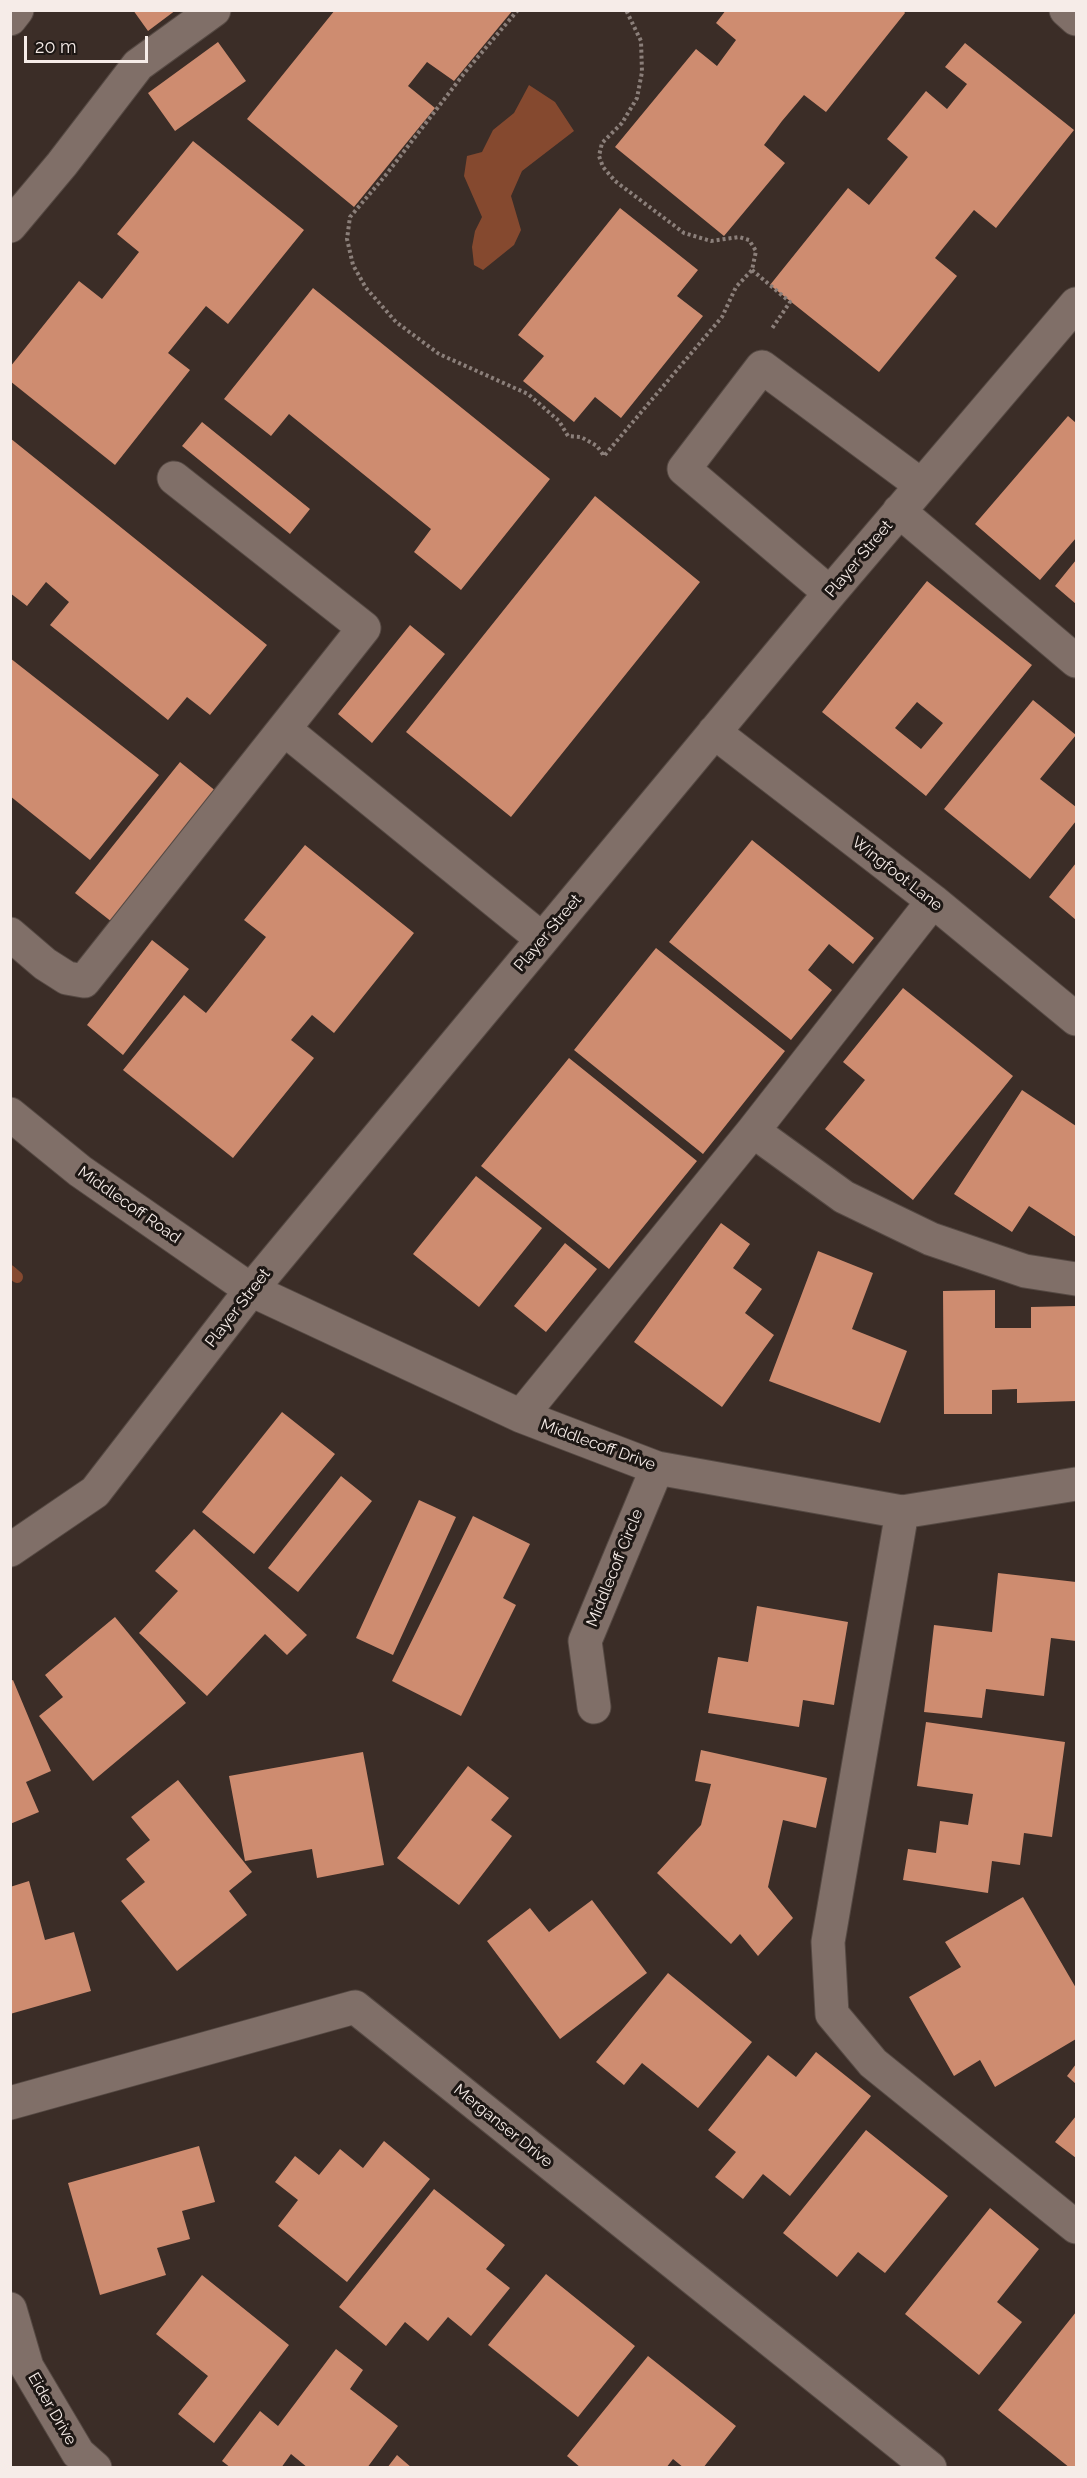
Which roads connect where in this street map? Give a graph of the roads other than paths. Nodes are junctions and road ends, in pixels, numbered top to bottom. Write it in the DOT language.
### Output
graph roads {
  1 [pos="17,10"];
  2 [pos="214,10"];
  3 [pos="1066,10"];
  4 [pos="10,19"];
  5 [pos="1077,19"];
  6 [pos="10,226"];
  7 [pos="1076,306"];
  8 [pos="174,478"];
  9 [pos="921,485"];
  10 [pos="899,512"];
  11 [pos="830,593"];
  12 [pos="1077,661"];
  13 [pos="284,729"];
  14 [pos="714,732"];
  15 [pos="933,901"];
  16 [pos="10,934"];
  17 [pos="542,939"];
  18 [pos="1077,1019"];
  19 [pos="10,1114"];
  20 [pos="753,1131"];
  21 [pos="1077,1279"];
  22 [pos="251,1290"];
  23 [pos="521,1416"];
  24 [pos="657,1468"];
  25 [pos="1077,1484"];
  26 [pos="903,1512"];
  27 [pos="10,1550"];
  28 [pos="594,1707"];
  29 [pos="10,2103"];
  30 [pos="1077,2227"];
  31 [pos="10,2310"];
  32 [pos="95,2468"];
  33 [pos="930,2468"];
  1 -- 4 [label="street"];
  2 -- 6 [label="street"];
  3 -- 5 [label="street"];
  7 -- 9 [label="street, Player Street"];
  8 -- 13 [label="street"];
  9 -- 10 [label="street, Player Street"];
  9 -- 11 [label="street"];
  10 -- 11 [label="street, Player Street"];
  10 -- 12 [label="street"];
  11 -- 14 [label="street, Player Street"];
  13 -- 16 [label="street"];
  13 -- 17 [label="street"];
  14 -- 15 [label="street, Wingfoot Lane"];
  14 -- 17 [label="street, Player Street"];
  15 -- 18 [label="street, Wingfoot Lane"];
  15 -- 20 [label="street"];
  17 -- 22 [label="street, Player Street"];
  19 -- 22 [label="street, Middlecoff Road"];
  20 -- 21 [label="street"];
  20 -- 23 [label="street"];
  22 -- 23 [label="street, Middlecoff Drive"];
  22 -- 27 [label="street, Player Street"];
  23 -- 24 [label="street, Middlecoff Drive"];
  24 -- 26 [label="street, Middlecoff Drive"];
  24 -- 28 [label="street, Middlecoff Circle"];
  25 -- 26 [label="street, Middlecoff Drive"];
  26 -- 30 [label="street"];
  29 -- 33 [label="street, Merganser Drive"];
  31 -- 32 [label="street, Eider Drive"];
}
